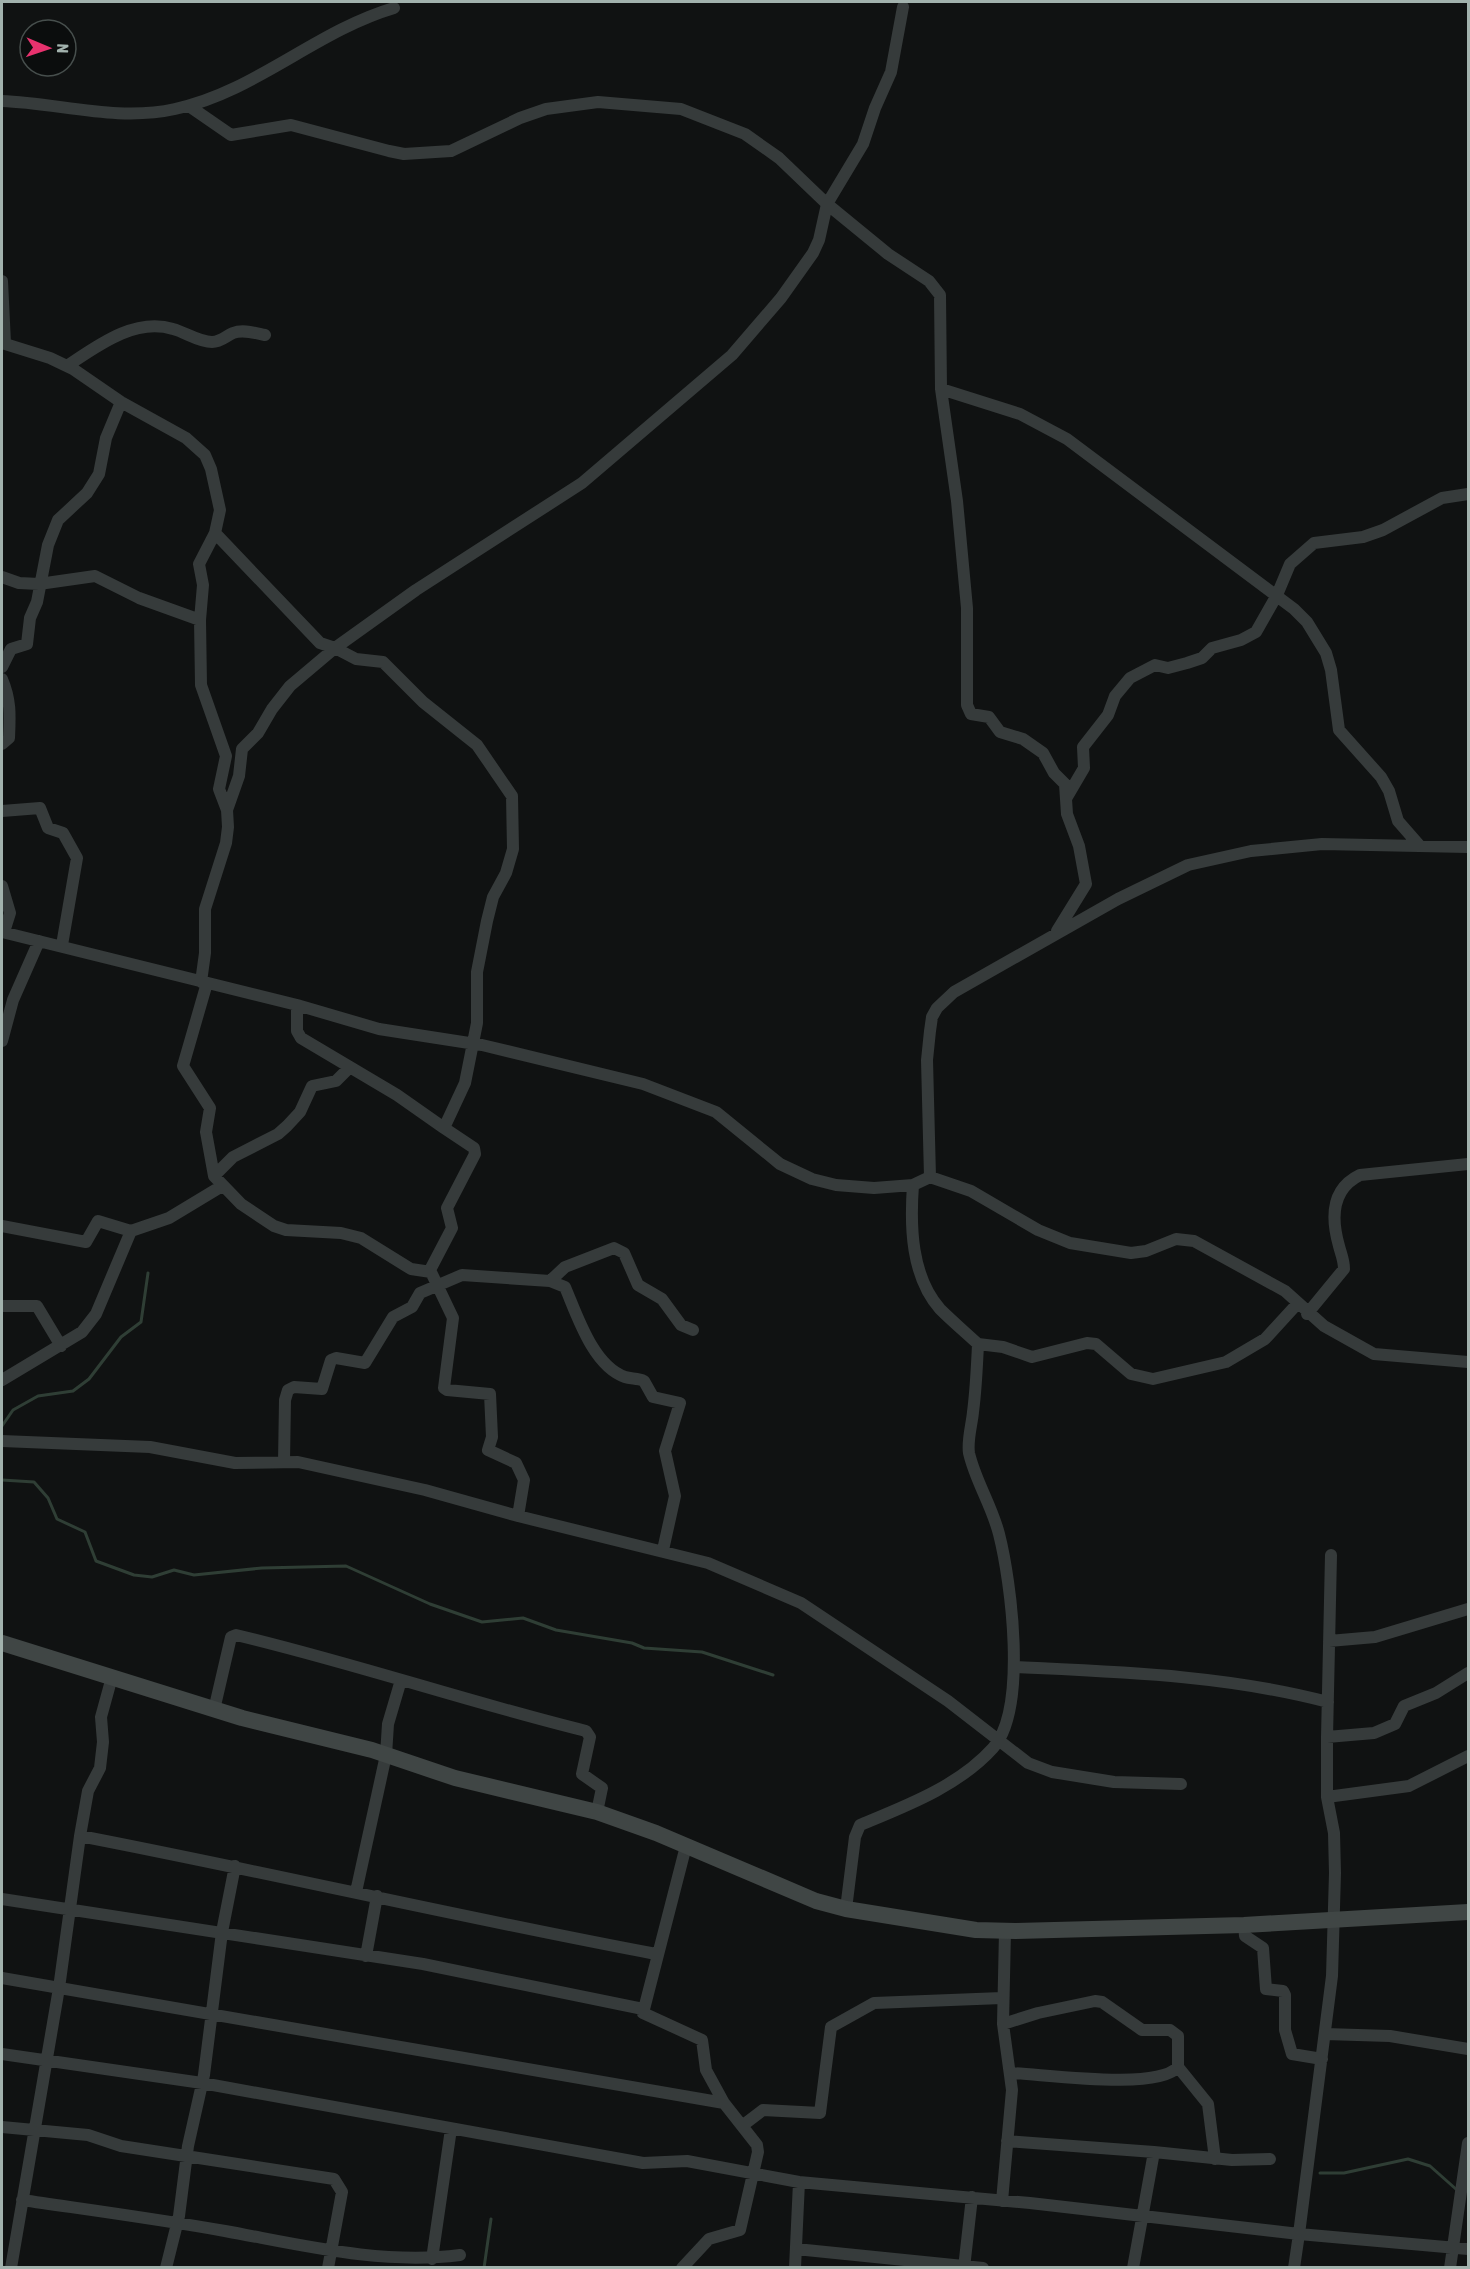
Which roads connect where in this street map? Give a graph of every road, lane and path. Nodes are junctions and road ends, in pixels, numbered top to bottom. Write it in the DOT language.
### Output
graph roads {
  1 [pos="903,7"];
  2 [pos="394,8"];
  3 [pos="2,101"];
  4 [pos="189,106"];
  5 [pos="827,204"];
  6 [pos="2,281"];
  7 [pos="265,335"];
  8 [pos="3,343"];
  9 [pos="67,366"];
  10 [pos="941,389"];
  11 [pos="121,402"];
  12 [pos="1468,494"];
  13 [pos="215,533"];
  14 [pos="2,577"];
  15 [pos="39,584"];
  16 [pos="1277,595"];
  17 [pos="200,620"];
  18 [pos="335,648"];
  19 [pos="2,667"];
  20 [pos="2,679"];
  21 [pos="2,744"];
  22 [pos="1067,797"];
  23 [pos="2,810"];
  24 [pos="227,810"];
  25 [pos="1419,844"];
  26 [pos="1468,847"];
  27 [pos="2,886"];
  28 [pos="3,932"];
  29 [pos="1055,935"];
  30 [pos="39,940"];
  31 [pos="62,945"];
  32 [pos="204,982"];
  33 [pos="297,1005"];
  34 [pos="2,1041"];
  35 [pos="474,1043"];
  36 [pos="350,1067"];
  37 [pos="444,1128"];
  38 [pos="1468,1164"];
  39 [pos="214,1176"];
  40 [pos="930,1177"];
  41 [pos="913,1185"];
  42 [pos="222,1186"];
  43 [pos="2,1226"];
  44 [pos="130,1231"];
  45 [pos="430,1272"];
  46 [pos="550,1281"];
  47 [pos="440,1285"];
  48 [pos="1298,1303"];
  49 [pos="2,1305"];
  50 [pos="1307,1314"];
  51 [pos="693,1330"];
  52 [pos="978,1344"];
  53 [pos="61,1346"];
  54 [pos="1468,1362"];
  55 [pos="2,1380"];
  56 [pos="2,1441"];
  57 [pos="284,1462"];
  58 [pos="518,1516"];
  59 [pos="663,1550"];
  60 [pos="1331,1555"];
  61 [pos="1468,1609"];
  62 [pos="1329,1641"];
  63 [pos="2,1643"];
  64 [pos="1014,1667"];
  65 [pos="1468,1673"];
  66 [pos="112,1677"];
  67 [pos="401,1680"];
  68 [pos="1328,1702"];
  69 [pos="214,1710"];
  70 [pos="1327,1737"];
  71 [pos="999,1740"];
  72 [pos="386,1755"];
  73 [pos="1468,1756"];
  74 [pos="1181,1784"];
  75 [pos="1327,1797"];
  76 [pos="597,1812"];
  77 [pos="80,1836"];
  78 [pos="686,1846"];
  79 [pos="235,1866"];
  80 [pos="356,1892"];
  81 [pos="378,1896"];
  82 [pos="2,1899"];
  83 [pos="69,1908"];
  84 [pos="846,1909"];
  85 [pos="1468,1912"];
  86 [pos="1334,1919"];
  87 [pos="1244,1925"];
  88 [pos="1005,1931"];
  89 [pos="222,1932"];
  90 [pos="656,1954"];
  91 [pos="366,1956"];
  92 [pos="2,1978"];
  93 [pos="59,1988"];
  94 [pos="1002,1998"];
  95 [pos="643,2009"];
  96 [pos="211,2014"];
  97 [pos="1003,2024"];
  98 [pos="1325,2034"];
  99 [pos="1468,2049"];
  100 [pos="2,2054"];
  101 [pos="1322,2059"];
  102 [pos="47,2060"];
  103 [pos="1178,2067"];
  104 [pos="1010,2073"];
  105 [pos="202,2083"];
  106 [pos="724,2103"];
  107 [pos="742,2126"];
  108 [pos="2,2127"];
  109 [pos="451,2129"];
  110 [pos="36,2130"];
  111 [pos="1007,2141"];
  112 [pos="1468,2143"];
  113 [pos="1154,2151"];
  114 [pos="186,2157"];
  115 [pos="1215,2159"];
  116 [pos="1270,2159"];
  117 [pos="1466,2174"];
  118 [pos="752,2175"];
  119 [pos="799,2182"];
  120 [pos="972,2197"];
  121 [pos="22,2200"];
  122 [pos="1002,2200"];
  123 [pos="1143,2217"];
  124 [pos="177,2223"];
  125 [pos="1299,2234"];
  126 [pos="1453,2247"];
  127 [pos="796,2249"];
  128 [pos="1468,2249"];
  129 [pos="331,2250"];
  130 [pos="460,2255"];
  131 [pos="432,2259"];
  132 [pos="964,2266"];
  133 [pos="11,2268"];
  134 [pos="166,2268"];
  135 [pos="328,2268"];
  136 [pos="682,2268"];
  137 [pos="795,2268"];
  138 [pos="983,2268"];
  139 [pos="1132,2268"];
  140 [pos="1294,2268"];
  141 [pos="1450,2268"];
  1 -- 5 [label="street"];
  2 -- 4 [label="street"];
  3 -- 4 [label="street"];
  4 -- 5 [label="street"];
  5 -- 10 [label="street"];
  5 -- 18 [label="street"];
  6 -- 8 [label="street"];
  7 -- 9 [label="street"];
  8 -- 9 [label="street"];
  9 -- 11 [label="street"];
  10 -- 16 [label="street"];
  10 -- 22 [label="street"];
  11 -- 13 [label="street"];
  11 -- 15 [label="street"];
  12 -- 16 [label="street"];
  13 -- 17 [label="street"];
  13 -- 18 [label="street"];
  14 -- 15 [label="street"];
  15 -- 17 [label="street"];
  15 -- 19 [label="street"];
  16 -- 22 [label="street"];
  16 -- 25 [label="street"];
  17 -- 24 [label="street"];
  18 -- 24 [label="street"];
  18 -- 35 [label="street"];
  20 -- 21 [label="street"];
  22 -- 29 [label="street"];
  23 -- 31 [label="street"];
  24 -- 32 [label="street"];
  25 -- 26 [label="street"];
  25 -- 29 [label="street"];
  27 -- 28 [label="street"];
  28 -- 30 [label="street"];
  29 -- 40 [label="street"];
  30 -- 31 [label="street"];
  30 -- 34 [label="street"];
  31 -- 32 [label="street"];
  32 -- 33 [label="street"];
  32 -- 39 [label="street"];
  33 -- 35 [label="street"];
  33 -- 36 [label="street"];
  35 -- 37 [label="street"];
  35 -- 41 [label="street"];
  36 -- 37 [label="street"];
  36 -- 39 [label="street"];
  37 -- 45 [label="street"];
  38 -- 50 [label="street"];
  39 -- 42 [label="street"];
  40 -- 41 [label="street"];
  40 -- 48 [label="street"];
  41 -- 52 [label="street"];
  42 -- 44 [label="street"];
  42 -- 45 [label="street"];
  43 -- 44 [label="street"];
  44 -- 53 [label="street"];
  45 -- 47 [label="street"];
  46 -- 47 [label="street"];
  46 -- 51 [label="street"];
  46 -- 59 [label="street"];
  47 -- 57 [label="street"];
  47 -- 58 [label="street"];
  48 -- 50 [label="street"];
  48 -- 52 [label="street"];
  49 -- 53 [label="street"];
  50 -- 54 [label="street"];
  52 -- 64 [label="street"];
  53 -- 55 [label="street"];
  56 -- 57 [label="street"];
  57 -- 58 [label="street"];
  58 -- 59 [label="street"];
  59 -- 71 [label="street"];
  60 -- 62 [label="street"];
  61 -- 62 [label="street"];
  62 -- 68 [label="street"];
  63 -- 66 [label="street"];
  64 -- 68 [label="street"];
  64 -- 71 [label="street"];
  65 -- 70 [label="street"];
  66 -- 69 [label="street"];
  66 -- 77 [label="street"];
  67 -- 69 [label="street"];
  67 -- 72 [label="street"];
  67 -- 76 [label="street"];
  68 -- 70 [label="street"];
  69 -- 72 [label="street"];
  70 -- 75 [label="street"];
  71 -- 74 [label="street"];
  71 -- 84 [label="street"];
  72 -- 76 [label="street"];
  72 -- 80 [label="street"];
  73 -- 75 [label="street"];
  75 -- 86 [label="street"];
  76 -- 78 [label="street"];
  77 -- 79 [label="street"];
  77 -- 83 [label="street"];
  78 -- 84 [label="street"];
  78 -- 90 [label="street"];
  79 -- 80 [label="street"];
  79 -- 89 [label="street"];
  80 -- 81 [label="street"];
  81 -- 90 [label="street"];
  81 -- 91 [label="street"];
  82 -- 83 [label="street"];
  83 -- 89 [label="street"];
  83 -- 93 [label="street"];
  84 -- 88 [label="street"];
  85 -- 86 [label="street"];
  86 -- 87 [label="street"];
  86 -- 98 [label="street"];
  87 -- 88 [label="street"];
  87 -- 101 [label="street"];
  88 -- 94 [label="street"];
  89 -- 91 [label="street"];
  89 -- 96 [label="street"];
  90 -- 95 [label="street"];
  91 -- 95 [label="street"];
  92 -- 93 [label="street"];
  93 -- 96 [label="street"];
  93 -- 102 [label="street"];
  94 -- 97 [label="street"];
  94 -- 107 [label="street"];
  95 -- 106 [label="street"];
  96 -- 105 [label="street"];
  96 -- 106 [label="street"];
  97 -- 103 [label="street"];
  97 -- 104 [label="street"];
  98 -- 99 [label="street"];
  98 -- 101 [label="street"];
  100 -- 102 [label="street"];
  101 -- 125 [label="street"];
  102 -- 105 [label="street"];
  102 -- 110 [label="street"];
  103 -- 104 [label="street"];
  103 -- 115 [label="street"];
  104 -- 111 [label="street"];
  105 -- 109 [label="street"];
  105 -- 114 [label="street"];
  106 -- 107 [label="street"];
  107 -- 118 [label="street"];
  108 -- 110 [label="street"];
  109 -- 118 [label="street"];
  109 -- 131 [label="street"];
  110 -- 114 [label="street"];
  110 -- 121 [label="street"];
  111 -- 113 [label="street"];
  111 -- 122 [label="street"];
  112 -- 117 [label="street"];
  113 -- 115 [label="street"];
  113 -- 123 [label="street"];
  114 -- 124 [label="street"];
  114 -- 129 [label="street"];
  115 -- 116 [label="street"];
  117 -- 126 [label="street"];
  118 -- 119 [label="street"];
  118 -- 136 [label="street"];
  119 -- 120 [label="street"];
  119 -- 127 [label="street"];
  120 -- 122 [label="street"];
  120 -- 132 [label="street"];
  121 -- 124 [label="street"];
  121 -- 133 [label="street"];
  122 -- 123 [label="street"];
  123 -- 125 [label="street"];
  123 -- 139 [label="street"];
  124 -- 129 [label="street"];
  124 -- 134 [label="street"];
  125 -- 126 [label="street"];
  125 -- 140 [label="street"];
  126 -- 128 [label="street"];
  126 -- 141 [label="street"];
  127 -- 132 [label="street"];
  127 -- 137 [label="street"];
  129 -- 131 [label="street"];
  129 -- 135 [label="street"];
  130 -- 131 [label="street"];
  132 -- 138 [label="street"];
}
